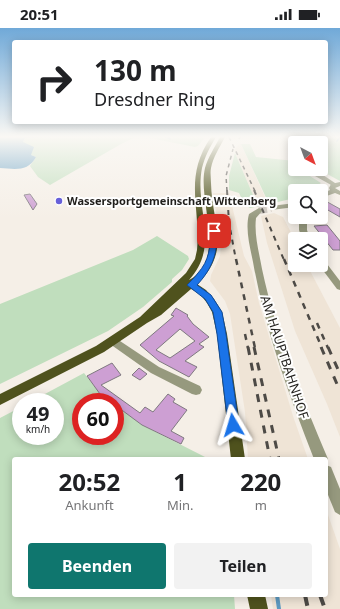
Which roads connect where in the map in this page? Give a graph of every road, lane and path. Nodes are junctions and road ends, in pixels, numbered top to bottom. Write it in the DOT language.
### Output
graph roads {
  1 [pos="200,164"];
  2 [pos="209,164"];
  3 [pos="319,176"];
  4 [pos="338,188"];
  5 [pos="328,193"];
  6 [pos="288,206"];
  7 [pos="271,208"];
  8 [pos="259,210"];
  9 [pos="328,271"];
  10 [pos="182,280"];
  11 [pos="192,285"];
  12 [pos="340,287"];
  13 [pos="143,320"];
  14 [pos="114,341"];
  15 [pos="196,390"];
  16 [pos="0,400"];
  17 [pos="238,457"];
  18 [pos="320,457"];
  19 [pos="328,477"];
  20 [pos="340,507"];
  21 [pos="256,597"];
  22 [pos="259,609"];
  1 -- 10 [label="main road"];
  2 -- 11 [label="main road"];
  3 -- 4 [label="street"];
  4 -- 5 [label="street"];
  6 -- 7 [label="street"];
  8 -- 18 [label="street, AM HAUPTBAHNHOF"];
  9 -- 12 [label="street"];
  10 -- 11 [label="main road"];
  10 -- 13 [label="main road"];
  11 -- 13 [label="main road"];
  11 -- 17 [label="main road"];
  13 -- 14 [label="main road"];
  14 -- 15 [label="street"];
  14 -- 16 [label="main road"];
  19 -- 20 [label="street"];
  21 -- 22 [label="main road"];
}
